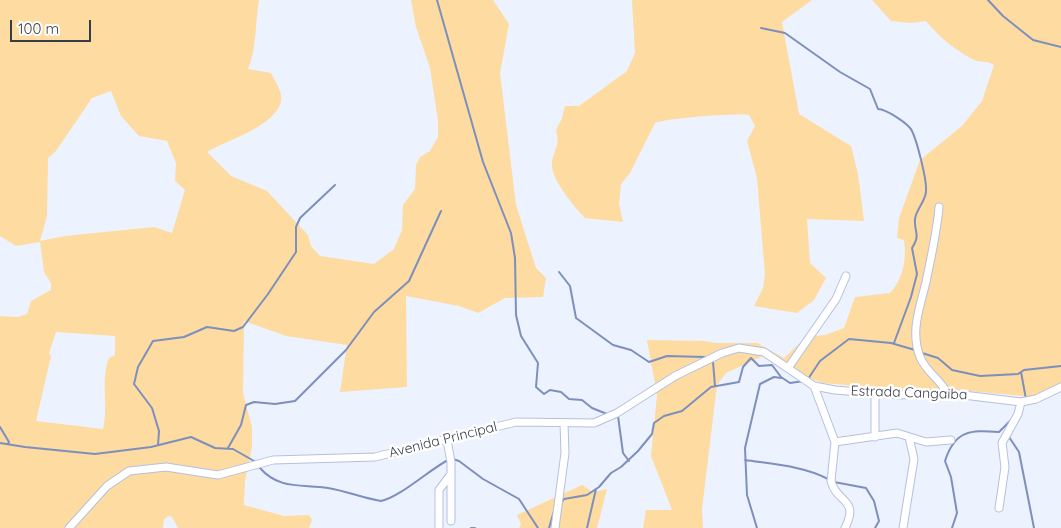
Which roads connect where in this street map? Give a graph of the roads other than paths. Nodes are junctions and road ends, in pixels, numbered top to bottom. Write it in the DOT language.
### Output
graph roads {
  1 [pos="939,207"];
  2 [pos="846,276"];
  3 [pos="788,368"];
  4 [pos="814,386"];
  5 [pos="1061,387"];
  6 [pos="875,393"];
  7 [pos="948,393"];
  8 [pos="1021,402"];
  9 [pos="564,423"];
  10 [pos="875,437"];
  11 [pos="909,437"];
  12 [pos="446,440"];
  13 [pos="951,440"];
  14 [pos="835,442"];
  15 [pos="451,474"];
  16 [pos="998,508"];
  17 [pos="451,521"];
  18 [pos="69,528"];
  19 [pos="439,528"];
  20 [pos="555,528"];
  21 [pos="846,528"];
  22 [pos="903,528"];
  1 -- 7 [label="street"];
  2 -- 3 [label="street"];
  3 -- 4 [label="street, Avenida Principal"];
  3 -- 9 [label="street, Avenida Principal"];
  4 -- 6 [label="street, Estrada Cangaiba"];
  4 -- 14 [label="street"];
  5 -- 8 [label="street, Estrada Cangaiba"];
  6 -- 7 [label="street, Estrada Cangaiba"];
  6 -- 10 [label="street"];
  7 -- 8 [label="street, Estrada Cangaiba"];
  8 -- 16 [label="street"];
  9 -- 12 [label="street, Avenida Principal"];
  9 -- 20 [label="street"];
  10 -- 11 [label="street"];
  10 -- 14 [label="street"];
  11 -- 13 [label="street"];
  11 -- 22 [label="street"];
  12 -- 15 [label="street"];
  12 -- 18 [label="street, Avenida Principal"];
  14 -- 21 [label="street"];
  15 -- 17 [label="street"];
  15 -- 19 [label="street"];
}
